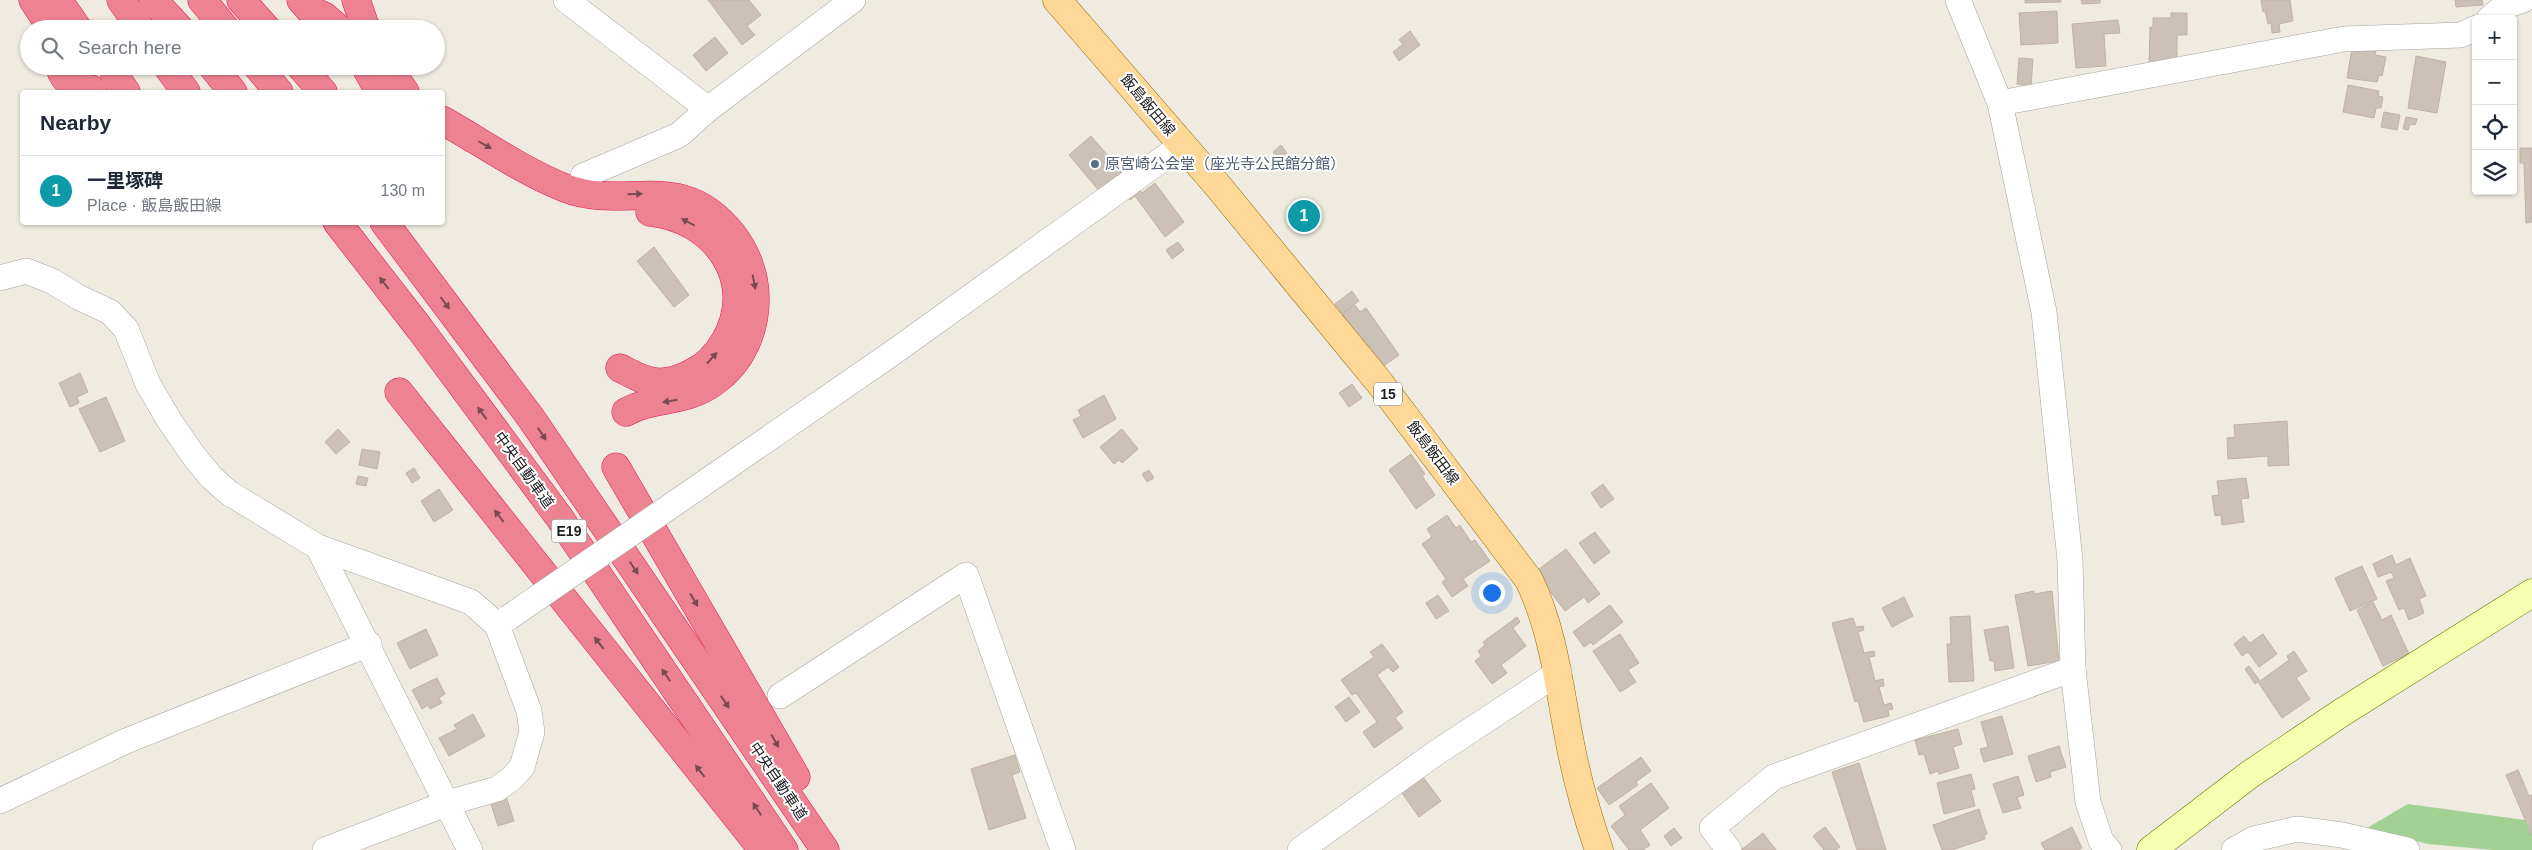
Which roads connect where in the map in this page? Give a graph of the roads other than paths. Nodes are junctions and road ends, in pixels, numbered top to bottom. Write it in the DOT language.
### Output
graph roads {
  1 [pos="33,0"];
  2 [pos="58,0"];
  3 [pos="121,0"];
  4 [pos="154,0"];
  5 [pos="202,0"];
  6 [pos="241,0"];
  7 [pos="301,0"];
  8 [pos="356,0"];
  9 [pos="566,0"];
  10 [pos="853,0"];
  11 [pos="1057,0"];
  12 [pos="1958,0"];
  13 [pos="2523,0"];
  14 [pos="2494,15"];
  15 [pos="46,20"];
  16 [pos="72,20"];
  17 [pos="135,20"];
  18 [pos="172,20"];
  19 [pos="219,20"];
  20 [pos="259,20"];
  21 [pos="329,20"];
  22 [pos="363,20"];
  23 [pos="2472,30"];
  24 [pos="64,75"];
  25 [pos="115,75"];
  26 [pos="174,75"];
  27 [pos="219,75"];
  28 [pos="265,75"];
  29 [pos="308,75"];
  30 [pos="370,75"];
  31 [pos="394,75"];
  32 [pos="92,90"];
  33 [pos="125,90"];
  34 [pos="185,90"];
  35 [pos="231,90"];
  36 [pos="277,90"];
  37 [pos="321,90"];
  38 [pos="379,90"];
  39 [pos="404,90"];
  40 [pos="2000,102"];
  41 [pos="708,109"];
  42 [pos="445,122"];
  43 [pos="445,143"];
  44 [pos="1182,145"];
  45 [pos="583,176"];
  46 [pos="339,225"];
  47 [pos="386,225"];
  48 [pos="0,278"];
  49 [pos="620,368"];
  50 [pos="399,392"];
  51 [pos="626,412"];
  52 [pos="616,467"];
  53 [pos="318,547"];
  54 [pos="2532,593"];
  55 [pos="502,621"];
  56 [pos="369,644"];
  57 [pos="2073,669"];
  58 [pos="1559,672"];
  59 [pos="780,696"];
  60 [pos="0,800"];
  61 [pos="448,803"];
  62 [pos="326,850"];
  63 [pos="470,850"];
  64 [pos="763,850"];
  65 [pos="784,850"];
  66 [pos="825,850"];
  67 [pos="838,850"];
  68 [pos="1063,850"];
  69 [pos="1300,850"];
  70 [pos="1599,850"];
  71 [pos="1729,850"];
  72 [pos="2109,850"];
  73 [pos="2151,850"];
  74 [pos="2234,850"];
  75 [pos="2407,850"];
  1 -- 15 [label="highway"];
  2 -- 16 [label="highway"];
  3 -- 17 [label="highway"];
  4 -- 18 [label="highway"];
  5 -- 19 [label="highway"];
  6 -- 20 [label="highway"];
  7 -- 21 [label="highway"];
  8 -- 22 [label="highway"];
  9 -- 41 [label="street"];
  10 -- 41 [label="street"];
  11 -- 44 [label="main road, 飯島飯田線 / 15"];
  12 -- 40 [label="street"];
  13 -- 14 [label="street"];
  23 -- 40 [label="street"];
  24 -- 32 [label="highway"];
  25 -- 33 [label="highway"];
  26 -- 34 [label="highway"];
  27 -- 35 [label="highway"];
  28 -- 36 [label="highway"];
  29 -- 37 [label="highway"];
  30 -- 38 [label="highway"];
  31 -- 39 [label="highway"];
  40 -- 57 [label="street"];
  41 -- 45 [label="street"];
  42 -- 51 [label="highway, one-way"];
  49 -- 43 [label="highway, one-way"];
  44 -- 55 [label="street, bridge"];
  44 -- 58 [label="main road, 飯島飯田線 / 15"];
  65 -- 46 [label="highway, 中央自動車道 / E19, one-way"];
  47 -- 66 [label="highway, 中央自動車道 / E19, one-way"];
  48 -- 53 [label="street"];
  64 -- 50 [label="highway, one-way"];
  52 -- 67 [label="highway, one-way"];
  53 -- 55 [label="street"];
  53 -- 56 [label="street"];
  54 -- 73 [label="street"];
  55 -- 61 [label="street"];
  56 -- 60 [label="street"];
  56 -- 61 [label="street"];
  57 -- 71 [label="street"];
  57 -- 72 [label="street"];
  58 -- 69 [label="street"];
  58 -- 70 [label="main road, 飯島飯田線 / 15"];
  59 -- 68 [label="street"];
  61 -- 62 [label="street"];
  61 -- 63 [label="street"];
  74 -- 75 [label="street"];
}
